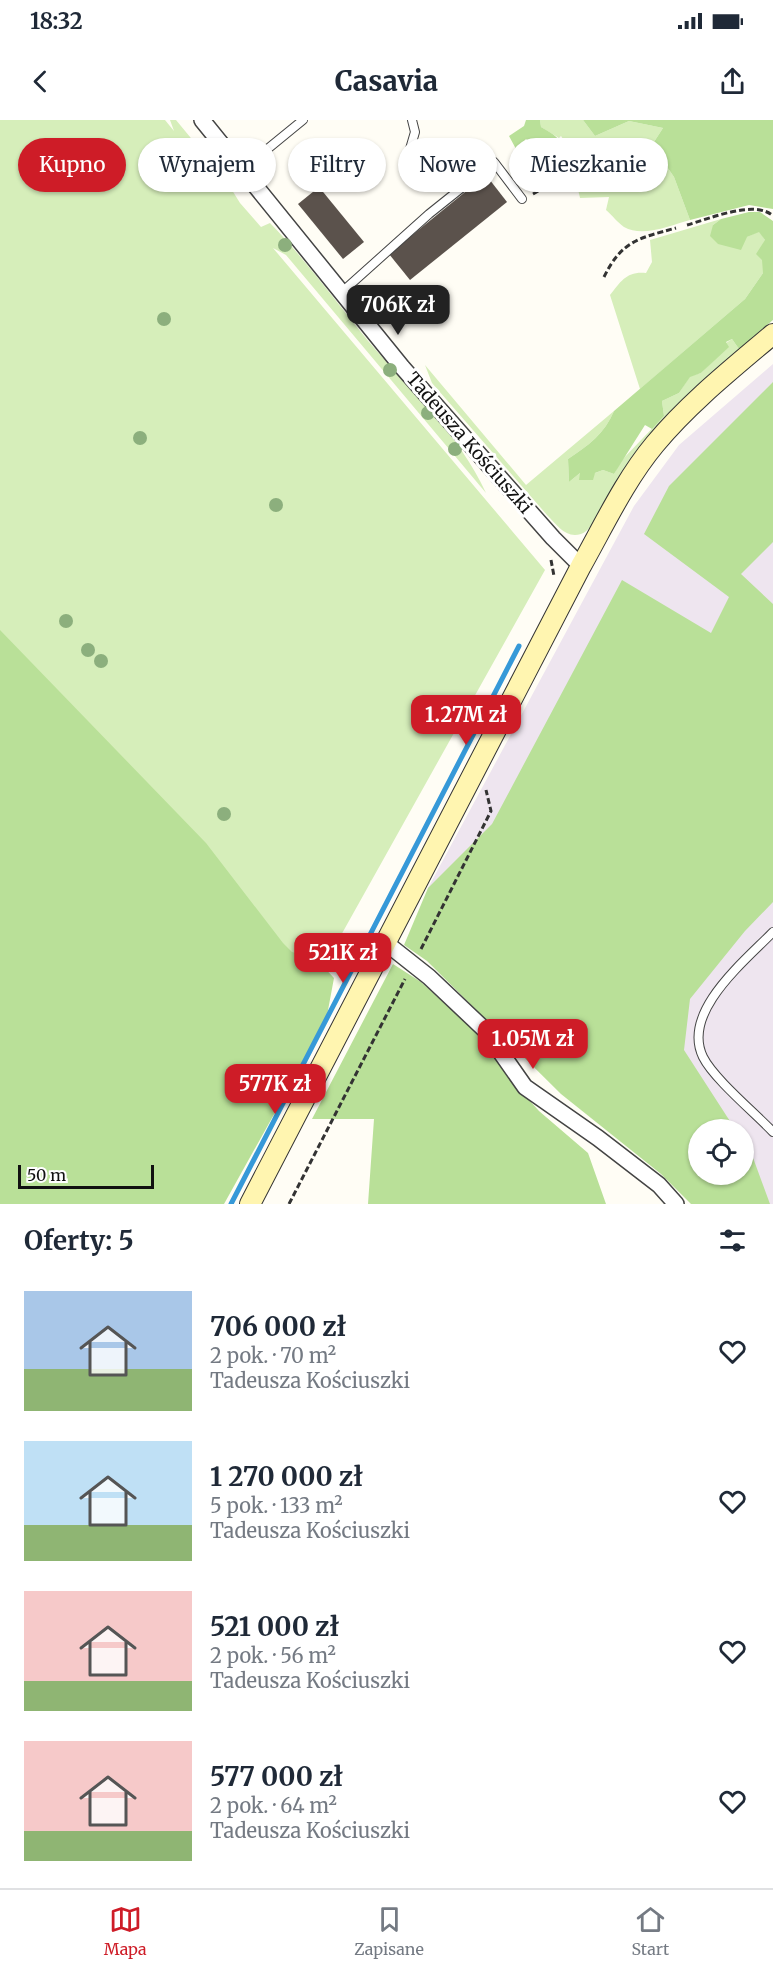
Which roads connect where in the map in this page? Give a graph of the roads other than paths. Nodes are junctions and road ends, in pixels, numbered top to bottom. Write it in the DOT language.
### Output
graph roads {
  1 [pos="202,120"];
  2 [pos="303,120"];
  3 [pos="411,120"];
  4 [pos="217,138"];
  5 [pos="413,138"];
  6 [pos="276,142"];
  7 [pos="262,192"];
  8 [pos="521,197"];
  9 [pos="342,292"];
  10 [pos="773,334"];
  11 [pos="581,566"];
  12 [pos="773,932"];
  13 [pos="386,943"];
  14 [pos="773,1132"];
  15 [pos="250,1204"];
  16 [pos="676,1204"];
  1 -- 4 [label="street, Tadeusza Kościuszki"];
  2 -- 6 [label="lane"];
  3 -- 5 [label="lane"];
  7 -- 9 [label="street, Tadeusza Kościuszki"];
  8 -- 9 [label="lane"];
  9 -- 11 [label="street, Tadeusza Kościuszki"];
  10 -- 11 [label="main road"];
  11 -- 13 [label="main road"];
  12 -- 14 [label="lane"];
  13 -- 15 [label="main road"];
  13 -- 16 [label="street"];
}
